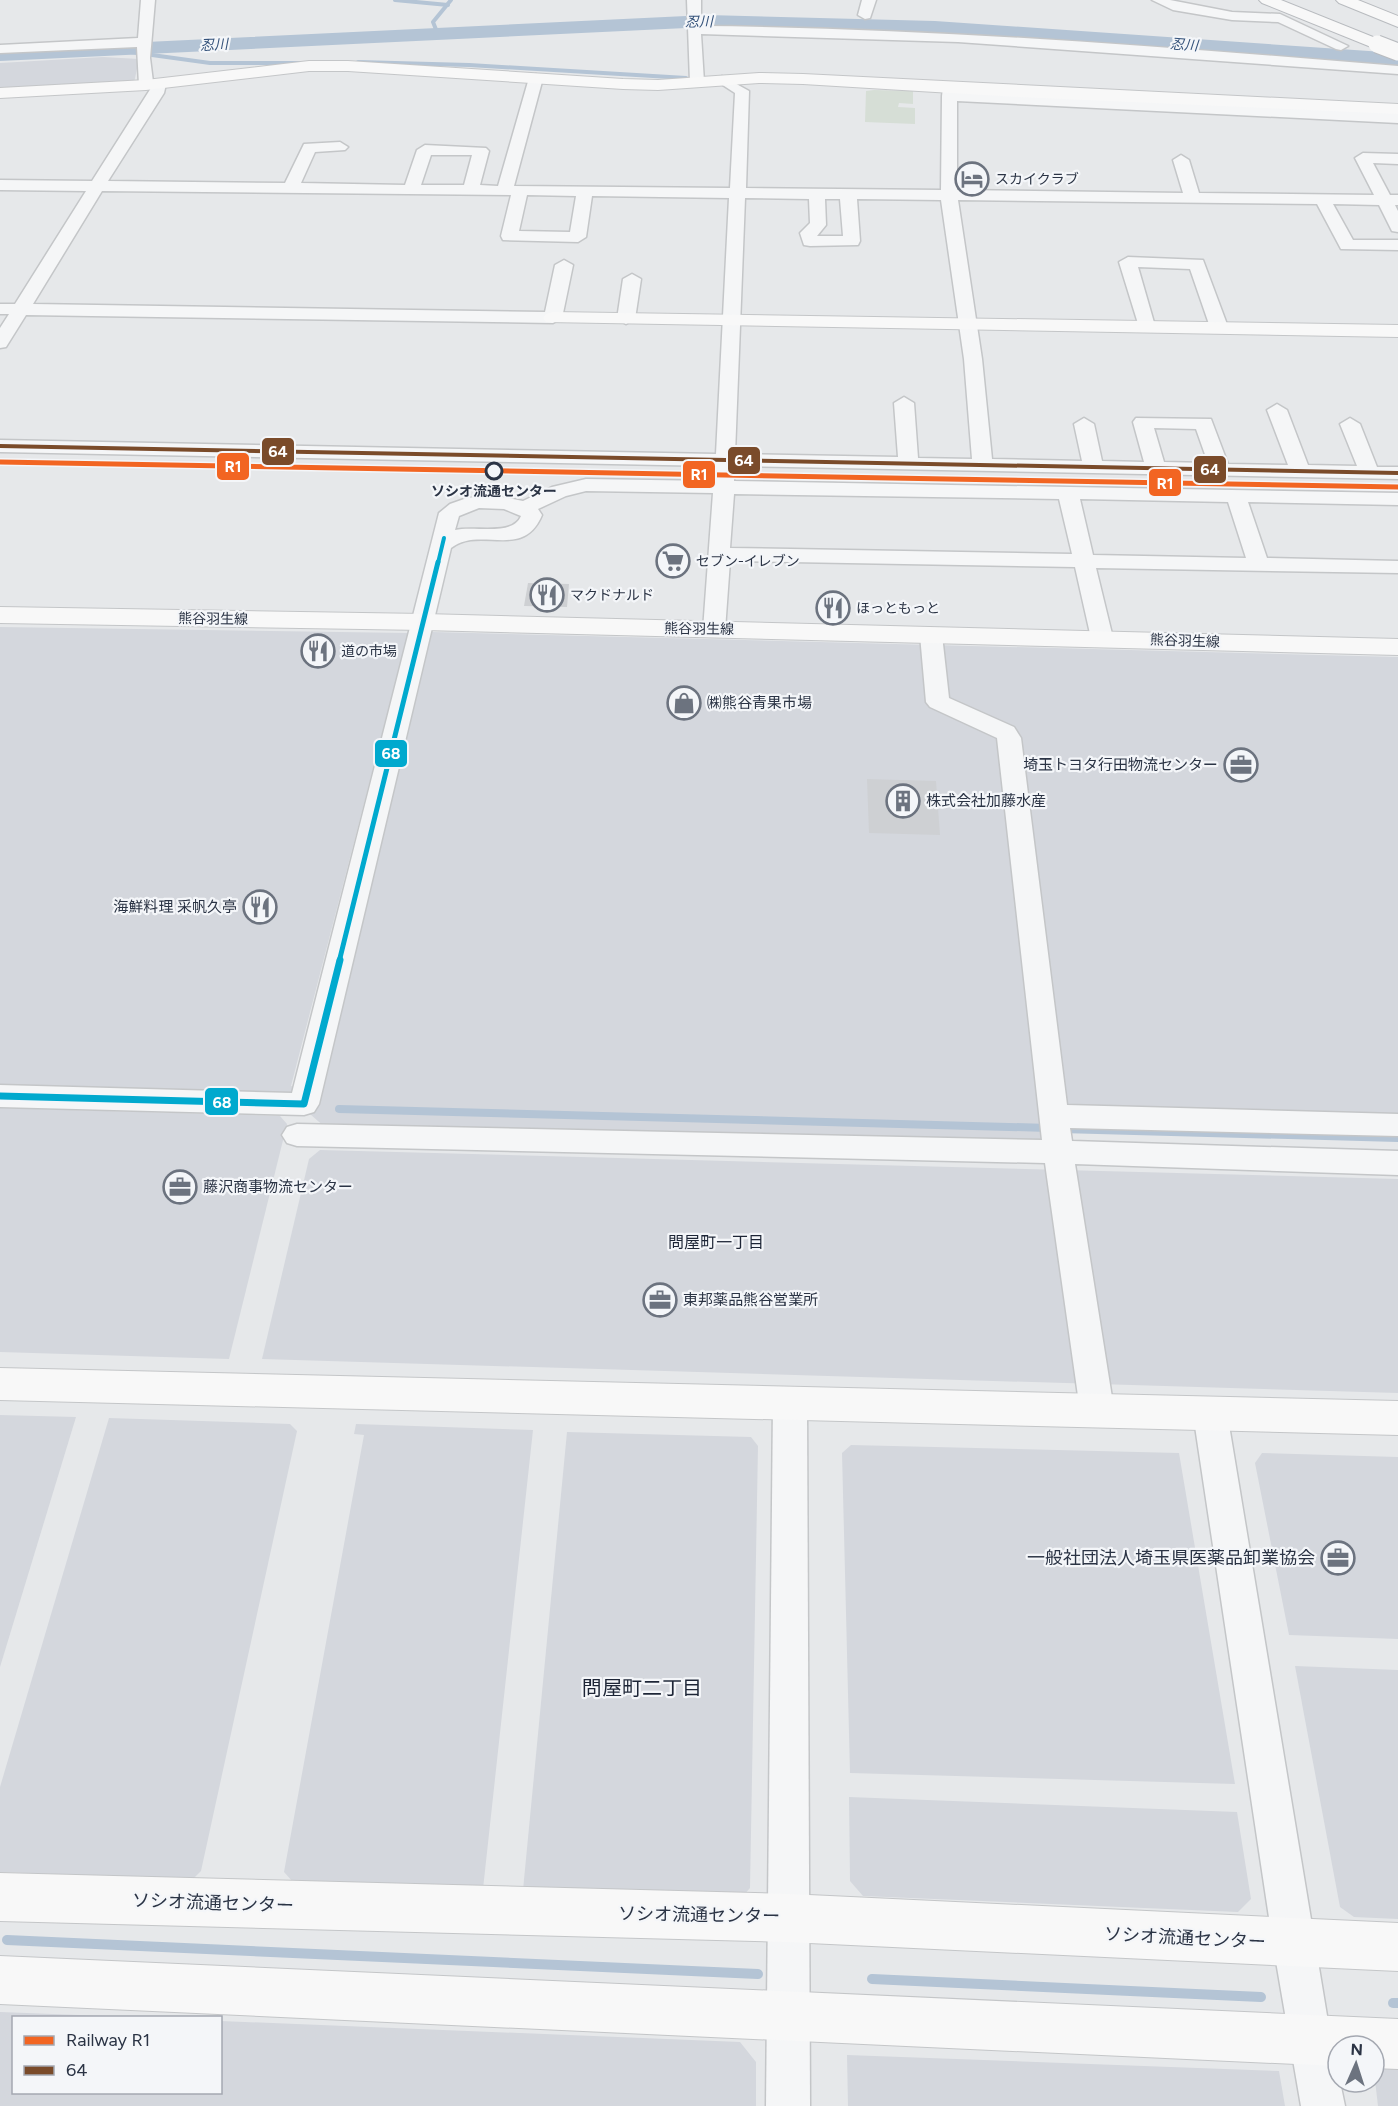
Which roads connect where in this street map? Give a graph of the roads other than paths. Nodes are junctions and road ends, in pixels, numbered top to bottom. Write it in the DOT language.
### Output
graph roads {
  1 [pos="148,0"];
  2 [pos="869,0"];
  3 [pos="1159,0"];
  4 [pos="1268,0"];
  5 [pos="1344,0"];
  6 [pos="697,8"];
  7 [pos="865,15"];
  8 [pos="1398,22"];
  9 [pos="694,30"];
  10 [pos="1296,44"];
  11 [pos="1341,46"];
  12 [pos="144,48"];
  13 [pos="0,49"];
  14 [pos="1398,51"];
  15 [pos="1398,70"];
  16 [pos="536,78"];
  17 [pos="722,80"];
  18 [pos="697,81"];
  19 [pos="153,84"];
  20 [pos="950,92"];
  21 [pos="0,93"];
  22 [pos="1389,113"];
  23 [pos="1398,134"];
  24 [pos="340,147"];
  25 [pos="1398,159"];
  26 [pos="1181,160"];
  27 [pos="0,185"];
  28 [pos="96,187"];
  29 [pos="290,189"];
  30 [pos="412,189"];
  31 [pos="471,189"];
  32 [pos="513,189"];
  33 [pos="585,190"];
  34 [pos="738,192"];
  35 [pos="817,193"];
  36 [pos="849,194"];
  37 [pos="949,196"];
  38 [pos="1193,198"];
  39 [pos="1323,200"];
  40 [pos="1391,200"];
  41 [pos="1398,227"];
  42 [pos="1398,245"];
  43 [pos="564,265"];
  44 [pos="632,279"];
  45 [pos="0,309"];
  46 [pos="21,309"];
  47 [pos="553,318"];
  48 [pos="626,319"];
  49 [pos="730,321"];
  50 [pos="968,323"];
  51 [pos="1146,326"];
  52 [pos="1219,327"];
  53 [pos="1398,331"];
  54 [pos="0,343"];
  55 [pos="904,403"];
  56 [pos="1276,410"];
  57 [pos="1084,424"];
  58 [pos="1350,424"];
  59 [pos="0,446"];
  60 [pos="725,460"];
  61 [pos="909,464"];
  62 [pos="983,466"];
  63 [pos="1093,468"];
  64 [pos="1156,469"];
  65 [pos="1220,470"];
  66 [pos="1299,471"];
  67 [pos="1369,472"];
  68 [pos="1398,473"];
  69 [pos="724,487"];
  70 [pos="1068,493"];
  71 [pos="1236,496"];
  72 [pos="1398,499"];
  73 [pos="526,507"];
  74 [pos="443,544"];
  75 [pos="718,554"];
  76 [pos="1084,563"];
  77 [pos="1259,565"];
  78 [pos="1398,567"];
  79 [pos="0,615"];
  80 [pos="424,622"];
  81 [pos="714,630"];
  82 [pos="931,635"];
  83 [pos="1102,638"];
  84 [pos="1398,647"];
  85 [pos="0,1096"];
  86 [pos="1054,1116"];
  87 [pos="1398,1125"];
  88 [pos="297,1135"];
  89 [pos="1058,1152"];
  90 [pos="1398,1163"];
  91 [pos="0,1384"];
  92 [pos="790,1403"];
  93 [pos="1097,1410"];
  94 [pos="1210,1413"];
  95 [pos="1398,1418"];
  96 [pos="0,1897"];
  97 [pos="788,1917"];
  98 [pos="1294,1944"];
  99 [pos="1398,1947"];
  100 [pos="0,1980"];
  101 [pos="788,2016"];
  102 [pos="1311,2040"];
  103 [pos="1398,2044"];
  104 [pos="788,2106"];
  105 [pos="1323,2106"];
  1 -- 12 [label="street"];
  2 -- 7 [label="street"];
  3 -- 11 [label="street"];
  4 -- 14 [label="main road, bridge"];
  5 -- 8 [label="main road"];
  6 -- 9 [label="street"];
  9 -- 15 [label="street"];
  9 -- 18 [label="street"];
  10 -- 11 [label="street"];
  11 -- 14 [label="street"];
  12 -- 13 [label="street"];
  12 -- 19 [label="street"];
  16 -- 18 [label="main road"];
  16 -- 19 [label="main road"];
  16 -- 32 [label="street"];
  17 -- 18 [label="main road"];
  17 -- 20 [label="main road"];
  17 -- 34 [label="street"];
  19 -- 21 [label="main road"];
  19 -- 28 [label="street"];
  20 -- 22 [label="main road"];
  20 -- 37 [label="street"];
  22 -- 23 [label="street"];
  24 -- 29 [label="street"];
  25 -- 40 [label="street"];
  26 -- 38 [label="street"];
  27 -- 28 [label="street"];
  28 -- 29 [label="street"];
  28 -- 46 [label="street"];
  29 -- 30 [label="street"];
  30 -- 31 [label="street"];
  30 -- 31 [label="street"];
  31 -- 32 [label="street"];
  32 -- 33 [label="street"];
  32 -- 33 [label="street"];
  33 -- 34 [label="street"];
  34 -- 35 [label="street"];
  34 -- 49 [label="street"];
  35 -- 36 [label="street"];
  35 -- 36 [label="street"];
  36 -- 37 [label="street"];
  37 -- 38 [label="street"];
  37 -- 50 [label="street"];
  38 -- 39 [label="street"];
  39 -- 40 [label="street"];
  39 -- 42 [label="street"];
  40 -- 41 [label="street"];
  43 -- 47 [label="street"];
  44 -- 48 [label="street"];
  45 -- 46 [label="street"];
  46 -- 47 [label="street"];
  46 -- 54 [label="street"];
  47 -- 48 [label="main road"];
  48 -- 49 [label="main road"];
  49 -- 50 [label="main road"];
  49 -- 60 [label="street"];
  50 -- 51 [label="main road"];
  50 -- 62 [label="street"];
  51 -- 52 [label="main road"];
  51 -- 52 [label="street"];
  52 -- 53 [label="main road"];
  55 -- 61 [label="street"];
  56 -- 66 [label="street"];
  57 -- 63 [label="street"];
  58 -- 67 [label="street"];
  59 -- 60 [label="street"];
  60 -- 61 [label="street"];
  60 -- 69 [label="street"];
  61 -- 62 [label="street"];
  62 -- 63 [label="street"];
  63 -- 64 [label="street"];
  64 -- 65 [label="street"];
  64 -- 65 [label="street"];
  65 -- 66 [label="street"];
  66 -- 67 [label="street"];
  67 -- 68 [label="street"];
  69 -- 70 [label="street"];
  69 -- 73 [label="street"];
  69 -- 75 [label="street"];
  70 -- 71 [label="street"];
  70 -- 76 [label="street"];
  71 -- 72 [label="street"];
  71 -- 77 [label="street"];
  73 -- 74 [label="street"];
  73 -- 74 [label="street"];
  74 -- 80 [label="street"];
  75 -- 76 [label="street"];
  75 -- 81 [label="street"];
  76 -- 77 [label="street"];
  76 -- 83 [label="street"];
  77 -- 78 [label="street"];
  79 -- 80 [label="main road, 熊谷羽生線"];
  80 -- 81 [label="main road, 熊谷羽生線"];
  80 -- 85 [label="street"];
  81 -- 82 [label="main road, 熊谷羽生線"];
  82 -- 83 [label="main road, 熊谷羽生線"];
  82 -- 86 [label="street"];
  83 -- 84 [label="main road, 熊谷羽生線"];
  86 -- 87 [label="street"];
  86 -- 89 [label="street"];
  88 -- 89 [label="street"];
  89 -- 90 [label="street"];
  89 -- 93 [label="street"];
  91 -- 92 [label="main road"];
  92 -- 93 [label="main road"];
  92 -- 97 [label="street"];
  93 -- 94 [label="main road"];
  94 -- 95 [label="main road"];
  94 -- 98 [label="street"];
  96 -- 97 [label="main road, ソシオ流通センター"];
  97 -- 98 [label="main road, ソシオ流通センター"];
  97 -- 101 [label="street"];
  98 -- 99 [label="main road, ソシオ流通センター"];
  98 -- 102 [label="street"];
  100 -- 101 [label="main road"];
  101 -- 102 [label="main road"];
  101 -- 104 [label="street"];
  102 -- 103 [label="main road"];
  102 -- 105 [label="street"];
}
